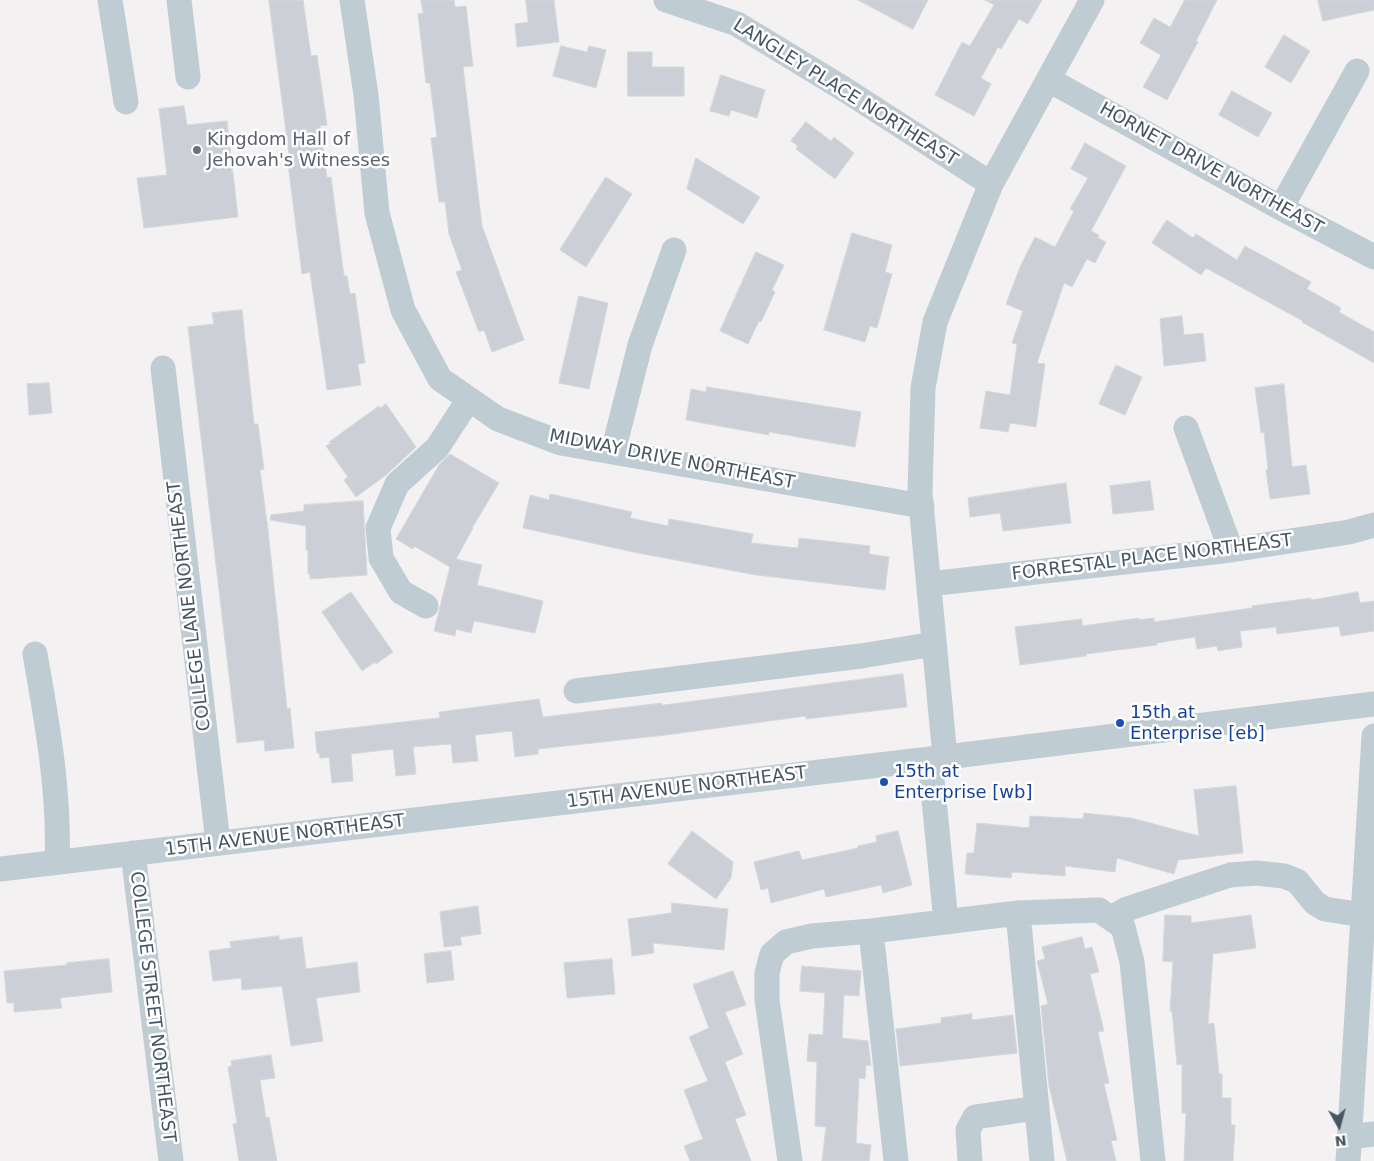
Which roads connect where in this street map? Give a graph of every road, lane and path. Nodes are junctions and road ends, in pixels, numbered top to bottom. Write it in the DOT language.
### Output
graph roads {
  1 [pos="110,0"];
  2 [pos="178,0"];
  3 [pos="352,0"];
  4 [pos="666,0"];
  5 [pos="1092,0"];
  6 [pos="1357,71"];
  7 [pos="188,78"];
  8 [pos="1049,80"];
  9 [pos="126,102"];
  10 [pos="991,184"];
  11 [pos="1281,208"];
  12 [pos="674,250"];
  13 [pos="1374,257"];
  14 [pos="163,368"];
  15 [pos="469,399"];
  16 [pos="1186,428"];
  17 [pos="613,452"];
  18 [pos="922,506"];
  19 [pos="1374,525"];
  20 [pos="1231,550"];
  21 [pos="929,584"];
  22 [pos="426,606"];
  23 [pos="934,644"];
  24 [pos="35,654"];
  25 [pos="576,691"];
  26 [pos="1374,704"];
  27 [pos="1374,736"];
  28 [pos="937,758"];
  29 [pos="218,844"];
  30 [pos="134,853"];
  31 [pos="58,862"];
  32 [pos="0,869"];
  33 [pos="1018,914"];
  34 [pos="1363,915"];
  35 [pos="1111,918"];
  36 [pos="946,922"];
  37 [pos="871,932"];
  38 [pos="1037,1108"];
  39 [pos="1374,1134"];
  40 [pos="1348,1149"];
  41 [pos="171,1161"];
  42 [pos="790,1161"];
  43 [pos="896,1161"];
  44 [pos="970,1161"];
  45 [pos="1042,1161"];
  46 [pos="1153,1161"];
  1 -- 9 [label="street"];
  2 -- 7 [label="street"];
  3 -- 15 [label="street, MIDWAY DRIVE NORTHEAST"];
  4 -- 10 [label="street, LANGLEY PLACE NORTHEAST"];
  5 -- 8 [label="street"];
  6 -- 11 [label="street"];
  8 -- 10 [label="street"];
  8 -- 11 [label="street, HORNET DRIVE NORTHEAST"];
  10 -- 18 [label="street"];
  11 -- 13 [label="street, HORNET DRIVE NORTHEAST"];
  12 -- 17 [label="street"];
  14 -- 29 [label="street, COLLEGE LANE NORTHEAST"];
  15 -- 17 [label="street, MIDWAY DRIVE NORTHEAST"];
  15 -- 22 [label="street"];
  16 -- 20 [label="street"];
  17 -- 18 [label="street, MIDWAY DRIVE NORTHEAST"];
  18 -- 21 [label="street"];
  19 -- 20 [label="street, FORRESTAL PLACE NORTHEAST"];
  20 -- 21 [label="street, FORRESTAL PLACE NORTHEAST"];
  21 -- 23 [label="street"];
  23 -- 25 [label="street"];
  23 -- 28 [label="street"];
  24 -- 31 [label="street"];
  26 -- 28 [label="street, 15TH AVENUE NORTHEAST"];
  27 -- 34 [label="street"];
  28 -- 29 [label="street, 15TH AVENUE NORTHEAST"];
  28 -- 36 [label="street"];
  29 -- 30 [label="street, 15TH AVENUE NORTHEAST"];
  30 -- 31 [label="street, 15TH AVENUE NORTHEAST"];
  30 -- 41 [label="street, COLLEGE STREET NORTHEAST"];
  31 -- 32 [label="street, 15TH AVENUE NORTHEAST"];
  33 -- 35 [label="street"];
  33 -- 36 [label="street"];
  33 -- 38 [label="street"];
  34 -- 35 [label="street"];
  34 -- 40 [label="street"];
  35 -- 46 [label="street"];
  36 -- 37 [label="street"];
  37 -- 42 [label="street"];
  37 -- 43 [label="street"];
  38 -- 44 [label="street"];
  38 -- 45 [label="street"];
  39 -- 40 [label="street"];
}
